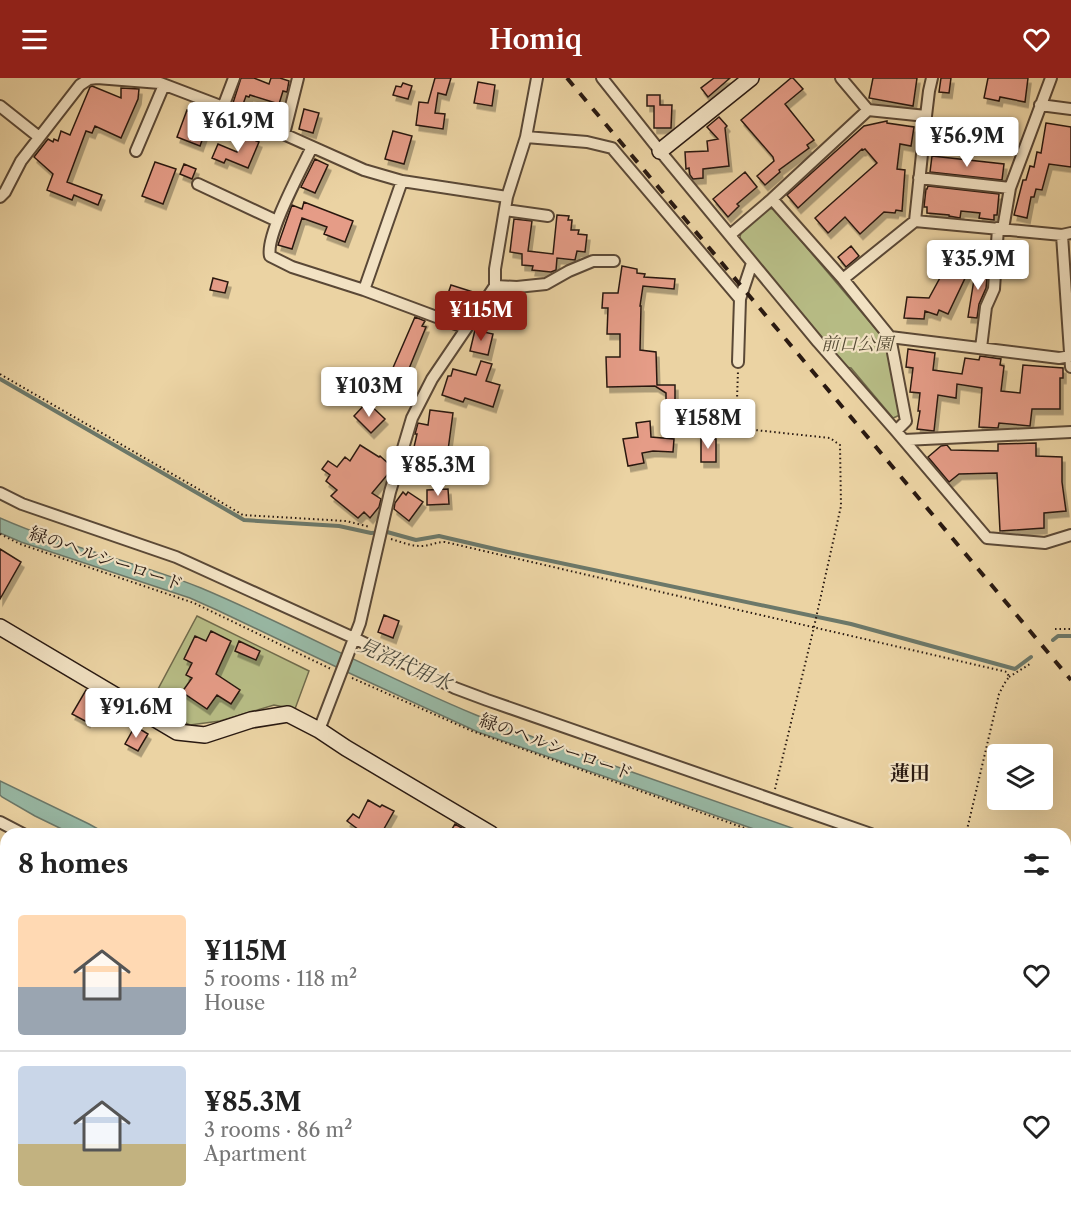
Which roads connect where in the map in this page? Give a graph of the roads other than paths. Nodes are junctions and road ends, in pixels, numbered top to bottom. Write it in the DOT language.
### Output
graph roads {
  1 [pos="234,78"];
  2 [pos="298,78"];
  3 [pos="537,78"];
  4 [pos="602,78"];
  5 [pos="752,78"];
  6 [pos="841,78"];
  7 [pos="932,78"];
  8 [pos="1051,78"];
  9 [pos="162,82"];
  10 [pos="1040,105"];
  11 [pos="0,106"];
  12 [pos="223,107"];
  13 [pos="1071,109"];
  14 [pos="868,110"];
  15 [pos="926,116"];
  16 [pos="284,134"];
  17 [pos="39,137"];
  18 [pos="526,137"];
  19 [pos="312,147"];
  20 [pos="136,151"];
  21 [pos="660,151"];
  22 [pos="920,178"];
  23 [pos="402,182"];
  24 [pos="198,184"];
  25 [pos="1010,188"];
  26 [pos="0,197"];
  27 [pos="507,197"];
  28 [pos="772,199"];
  29 [pos="505,210"];
  30 [pos="548,216"];
  31 [pos="277,221"];
  32 [pos="915,221"];
  33 [pos="1001,228"];
  34 [pos="1066,234"];
  35 [pos="730,235"];
  36 [pos="614,261"];
  37 [pos="752,263"];
  38 [pos="843,279"];
  39 [pos="495,285"];
  40 [pos="364,290"];
  41 [pos="740,299"];
  42 [pos="466,328"];
  43 [pos="890,337"];
  44 [pos="981,348"];
  45 [pos="1071,356"];
  46 [pos="738,362"];
  47 [pos="1071,367"];
  48 [pos="896,430"];
  49 [pos="1071,432"];
  50 [pos="904,440"];
  51 [pos="1071,444"];
  52 [pos="0,493"];
  53 [pos="1071,535"];
  54 [pos="0,627"];
  55 [pos="354,638"];
  56 [pos="319,730"];
  57 [pos="481,828"];
  58 [pos="854,828"];
  1 -- 12 [label="street"];
  2 -- 16 [label="street"];
  3 -- 18 [label="street"];
  4 -- 21 [label="street"];
  5 -- 21 [label="street"];
  6 -- 14 [label="street"];
  7 -- 15 [label="street"];
  8 -- 10 [label="street"];
  9 -- 12 [label="street"];
  9 -- 17 [label="street"];
  9 -- 20 [label="street"];
  10 -- 13 [label="street"];
  10 -- 25 [label="street"];
  11 -- 17 [label="street"];
  12 -- 16 [label="street"];
  14 -- 15 [label="street"];
  14 -- 28 [label="street"];
  15 -- 22 [label="street"];
  16 -- 19 [label="street"];
  17 -- 26 [label="street"];
  18 -- 27 [label="street"];
  18 -- 41 [label="street"];
  19 -- 23 [label="street"];
  19 -- 31 [label="street"];
  21 -- 35 [label="street"];
  22 -- 25 [label="street"];
  22 -- 32 [label="street"];
  23 -- 27 [label="street"];
  23 -- 40 [label="street"];
  24 -- 31 [label="street"];
  25 -- 33 [label="street"];
  27 -- 29 [label="street"];
  28 -- 35 [label="street"];
  28 -- 38 [label="street"];
  29 -- 30 [label="street"];
  29 -- 39 [label="street"];
  31 -- 40 [label="street"];
  32 -- 33 [label="street"];
  32 -- 38 [label="street"];
  33 -- 34 [label="street"];
  33 -- 44 [label="street"];
  34 -- 45 [label="street"];
  35 -- 37 [label="street"];
  36 -- 39 [label="street"];
  37 -- 41 [label="street"];
  37 -- 48 [label="street"];
  38 -- 43 [label="street"];
  39 -- 42 [label="street"];
  40 -- 42 [label="street"];
  41 -- 46 [label="street"];
  42 -- 55 [label="street"];
  43 -- 44 [label="street"];
  43 -- 48 [label="street"];
  44 -- 45 [label="street"];
  45 -- 47 [label="street"];
  48 -- 50 [label="street"];
  49 -- 50 [label="street"];
  49 -- 51 [label="street"];
  50 -- 53 [label="street"];
  52 -- 55 [label="street"];
  54 -- 56 [label="street"];
  55 -- 56 [label="street"];
  55 -- 58 [label="street"];
  56 -- 57 [label="street"];
}
